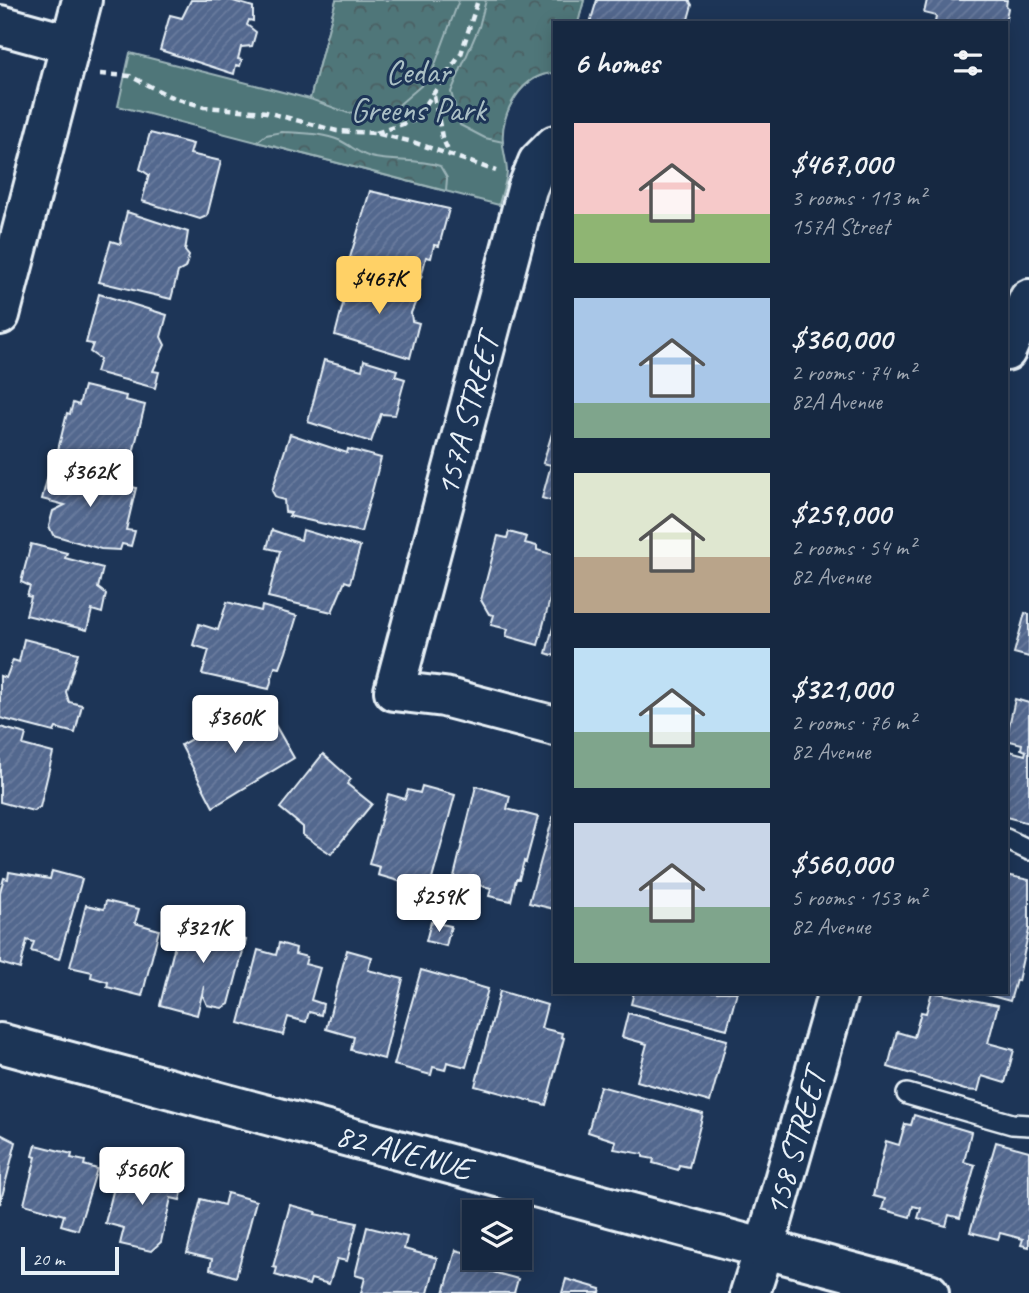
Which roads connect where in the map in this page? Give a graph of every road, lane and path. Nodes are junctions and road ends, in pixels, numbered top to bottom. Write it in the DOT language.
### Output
graph roads {
  1 [pos="82,0"];
  2 [pos="478,0"];
  3 [pos="0,25"];
  4 [pos="81,58"];
  5 [pos="434,95"];
  6 [pos="375,133"];
  7 [pos="553,147"];
  8 [pos="451,157"];
  9 [pos="500,173"];
  10 [pos="1029,299"];
  11 [pos="0,315"];
  12 [pos="1008,346"];
  13 [pos="553,725"];
  14 [pos="1008,840"];
  15 [pos="1029,850"];
  16 [pos="837,994"];
  17 [pos="0,1044"];
  18 [pos="907,1094"];
  19 [pos="1029,1125"];
  20 [pos="764,1250"];
  21 [pos="750,1293"];
  22 [pos="929,1293"];
  1 -- 4 [label="street"];
  2 -- 5 [label="path"];
  3 -- 4 [label="street"];
  4 -- 6 [label="path"];
  4 -- 11 [label="street"];
  5 -- 6 [label="path"];
  5 -- 8 [label="path"];
  6 -- 8 [label="path"];
  7 -- 13 [label="street, 157A STREET"];
  8 -- 9 [label="path"];
  10 -- 12 [label="street"];
  14 -- 15 [label="lane"];
  16 -- 20 [label="street, 158 STREET"];
  17 -- 20 [label="street, 82 AVENUE"];
  18 -- 19 [label="lane"];
  20 -- 21 [label="street, 158 STREET"];
  20 -- 22 [label="street, 82 AVENUE"];
}
